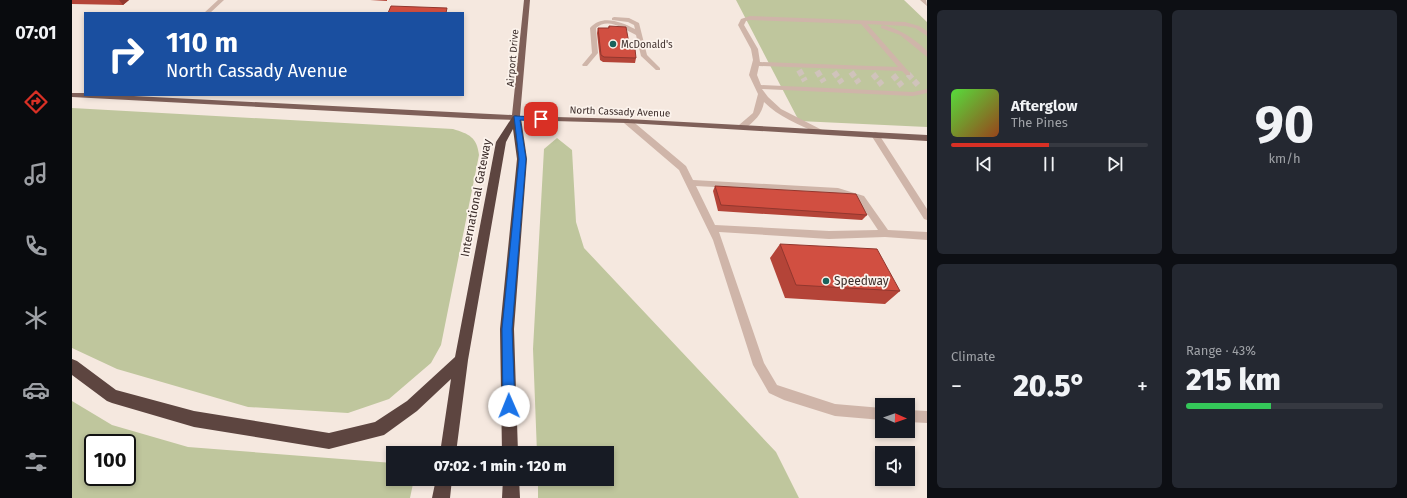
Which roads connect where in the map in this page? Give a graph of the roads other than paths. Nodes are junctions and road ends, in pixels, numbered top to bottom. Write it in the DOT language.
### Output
graph roads {
  1 [pos="221,0"];
  2 [pos="527,0"];
  3 [pos="923,0"];
  4 [pos="927,4"];
  5 [pos="208,12"];
  6 [pos="862,22"];
  7 [pos="917,27"];
  8 [pos="927,27"];
  9 [pos="927,34"];
  10 [pos="927,55"];
  11 [pos="585,64"];
  12 [pos="758,64"];
  13 [pos="888,68"];
  14 [pos="658,69"];
  15 [pos="893,75"];
  16 [pos="806,81"];
  17 [pos="824,82"];
  18 [pos="842,83"];
  19 [pos="859,83"];
  20 [pos="882,85"];
  21 [pos="902,86"];
  22 [pos="918,86"];
  23 [pos="760,90"];
  24 [pos="810,90"];
  25 [pos="829,90"];
  26 [pos="848,91"];
  27 [pos="925,91"];
  28 [pos="865,92"];
  29 [pos="888,93"];
  30 [pos="909,94"];
  31 [pos="72,95"];
  32 [pos="84,95"];
  33 [pos="118,96"];
  34 [pos="516,118"];
  35 [pos="627,121"];
  36 [pos="742,127"];
  37 [pos="820,131"];
  38 [pos="875,134"];
  39 [pos="927,138"];
  40 [pos="691,183"];
  41 [pos="927,217"];
  42 [pos="712,228"];
  43 [pos="885,233"];
  44 [pos="927,236"];
  45 [pos="462,360"];
  46 [pos="72,366"];
  47 [pos="875,413"];
  48 [pos="915,416"];
  49 [pos="927,417"];
  50 [pos="449,446"];
  51 [pos="510,446"];
  52 [pos="443,486"];
  53 [pos="510,486"];
  54 [pos="441,498"];
  55 [pos="511,498"];
  1 -- 5 [label="street"];
  2 -- 34 [label="main road, Airport Drive"];
  3 -- 4 [label="street"];
  6 -- 7 [label="street"];
  6 -- 10 [label="street"];
  6 -- 12 [label="street"];
  6 -- 13 [label="street"];
  7 -- 8 [label="street"];
  7 -- 9 [label="street"];
  11 -- 14 [label="street"];
  12 -- 13 [label="street"];
  12 -- 23 [label="street"];
  13 -- 15 [label="street"];
  16 -- 24 [label="street"];
  17 -- 25 [label="street"];
  18 -- 26 [label="street"];
  19 -- 28 [label="street"];
  20 -- 29 [label="street"];
  21 -- 30 [label="street"];
  22 -- 27 [label="street"];
  23 -- 24 [label="street"];
  23 -- 36 [label="street"];
  23 -- 37 [label="street"];
  24 -- 25 [label="street"];
  25 -- 26 [label="street"];
  26 -- 28 [label="street"];
  27 -- 30 [label="street"];
  28 -- 29 [label="street"];
  29 -- 30 [label="street"];
  31 -- 32 [label="main road, North Cassady Avenue"];
  33 -- 34 [label="main road, North Cassady Avenue"];
  34 -- 35 [label="main road, North Cassady Avenue"];
  34 -- 45 [label="highway, International Gateway"];
  34 -- 51 [label="highway"];
  35 -- 36 [label="main road, North Cassady Avenue"];
  35 -- 40 [label="street"];
  36 -- 37 [label="main road, North Cassady Avenue"];
  37 -- 38 [label="main road, North Cassady Avenue"];
  38 -- 39 [label="main road, North Cassady Avenue"];
  38 -- 41 [label="street"];
  40 -- 42 [label="street"];
  40 -- 43 [label="street"];
  42 -- 43 [label="street"];
  42 -- 47 [label="street"];
  43 -- 44 [label="street"];
  45 -- 46 [label="highway"];
  45 -- 50 [label="highway, International Gateway"];
  48 -- 49 [label="street"];
  52 -- 54 [label="highway"];
  53 -- 55 [label="highway"];
}
